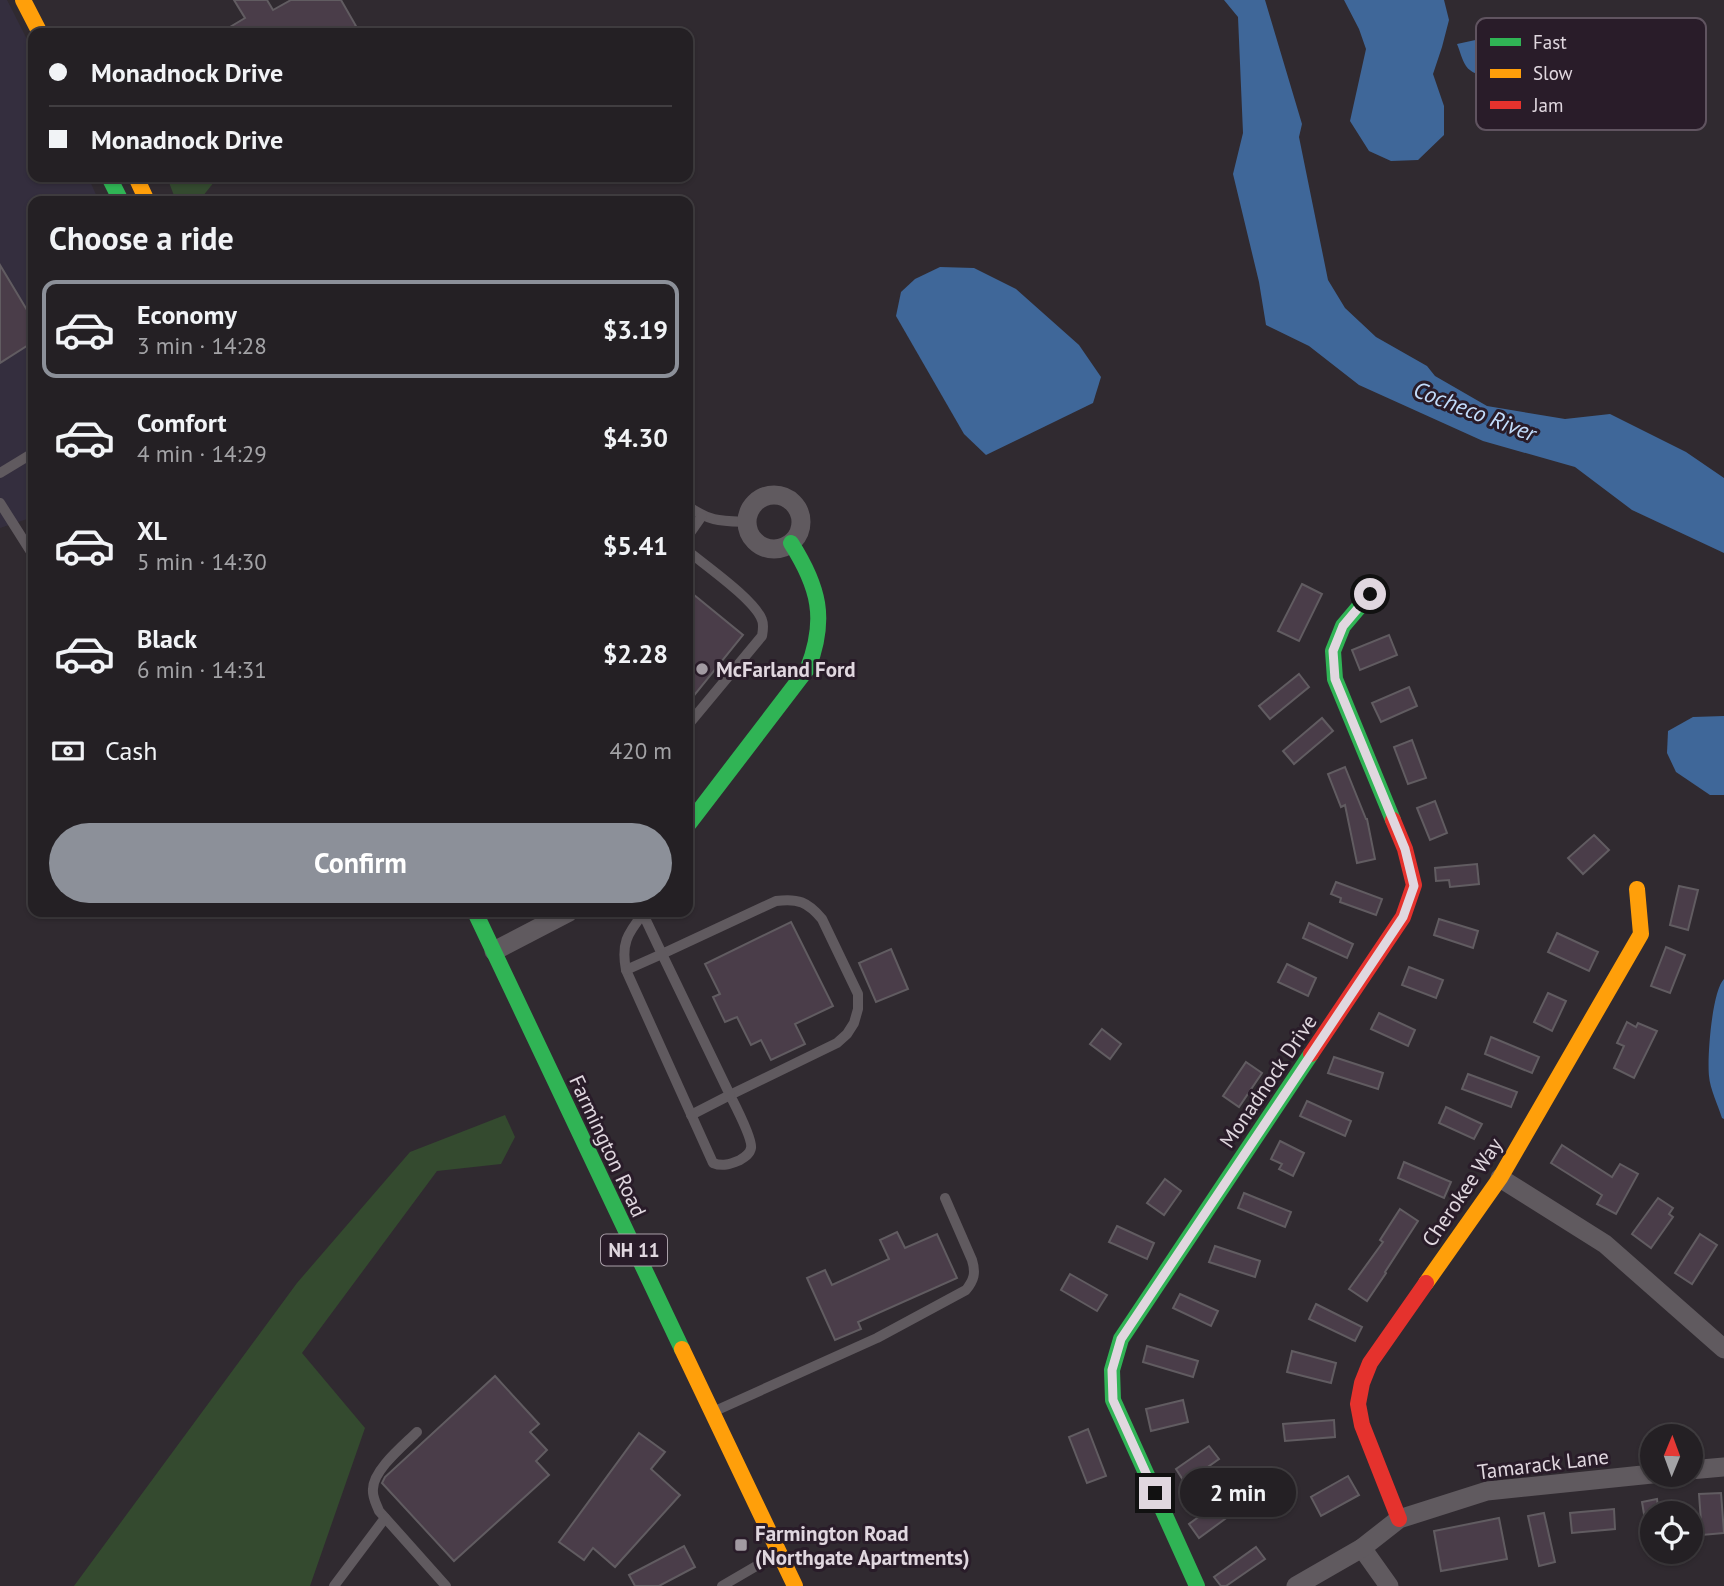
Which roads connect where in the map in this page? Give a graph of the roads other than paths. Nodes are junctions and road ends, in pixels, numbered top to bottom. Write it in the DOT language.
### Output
graph roads {
  1 [pos="23,0"];
  2 [pos="37,28"];
  3 [pos="28,456"];
  4 [pos="0,473"];
  5 [pos="0,503"];
  6 [pos="693,510"];
  7 [pos="702,516"];
  8 [pos="748,522"];
  9 [pos="693,529"];
  10 [pos="791,543"];
  11 [pos="28,547"];
  12 [pos="693,555"];
  13 [pos="1370,594"];
  14 [pos="693,719"];
  15 [pos="693,818"];
  16 [pos="1637,889"];
  17 [pos="477,917"];
  18 [pos="559,917"];
  19 [pos="640,917"];
  20 [pos="645,917"];
  21 [pos="494,951"];
  22 [pos="662,954"];
  23 [pos="626,970"];
  24 [pos="730,1095"];
  25 [pos="691,1115"];
  26 [pos="1500,1178"];
  27 [pos="945,1198"];
  28 [pos="1724,1349"];
  29 [pos="711,1412"];
  30 [pos="416,1432"];
  31 [pos="1724,1468"];
  32 [pos="1703,1469"];
  33 [pos="1640,1475"];
  34 [pos="385,1518"];
  35 [pos="1399,1519"];
  36 [pos="1362,1548"];
  37 [pos="779,1553"];
  38 [pos="334,1586"];
  39 [pos="446,1586"];
  40 [pos="722,1586"];
  41 [pos="795,1586"];
  42 [pos="1197,1586"];
  43 [pos="1296,1586"];
  44 [pos="1389,1586"];
  1 -- 2 [label="main road"];
  3 -- 4 [label="lane"];
  5 -- 11 [label="lane"];
  6 -- 7 [label="lane"];
  7 -- 8 [label="lane"];
  7 -- 9 [label="lane"];
  8 -- 10 [label="street"];
  8 -- 10 [label="street"];
  10 -- 15 [label="main road"];
  12 -- 14 [label="lane"];
  13 -- 42 [label="main road, Monadnock Drive"];
  16 -- 26 [label="main road, Cherokee Way"];
  17 -- 21 [label="main road, Farmington Road / NH 11"];
  18 -- 21 [label="street"];
  19 -- 23 [label="lane"];
  20 -- 22 [label="lane"];
  21 -- 29 [label="main road, Farmington Road / NH 11"];
  22 -- 23 [label="lane"];
  22 -- 24 [label="lane"];
  22 -- 24 [label="lane"];
  23 -- 25 [label="lane"];
  24 -- 25 [label="lane"];
  24 -- 25 [label="lane"];
  26 -- 28 [label="street"];
  26 -- 35 [label="main road, Cherokee Way"];
  27 -- 29 [label="lane"];
  29 -- 37 [label="main road, Farmington Road / NH 11"];
  30 -- 34 [label="lane"];
  31 -- 32 [label="street"];
  33 -- 35 [label="street, Tamarack Lane"];
  34 -- 38 [label="lane"];
  34 -- 39 [label="lane"];
  35 -- 36 [label="street, Tamarack Lane"];
  36 -- 43 [label="street, Tamarack Lane"];
  36 -- 44 [label="street"];
  37 -- 40 [label="lane"];
  37 -- 41 [label="main road, Farmington Road / NH 11"];
}
